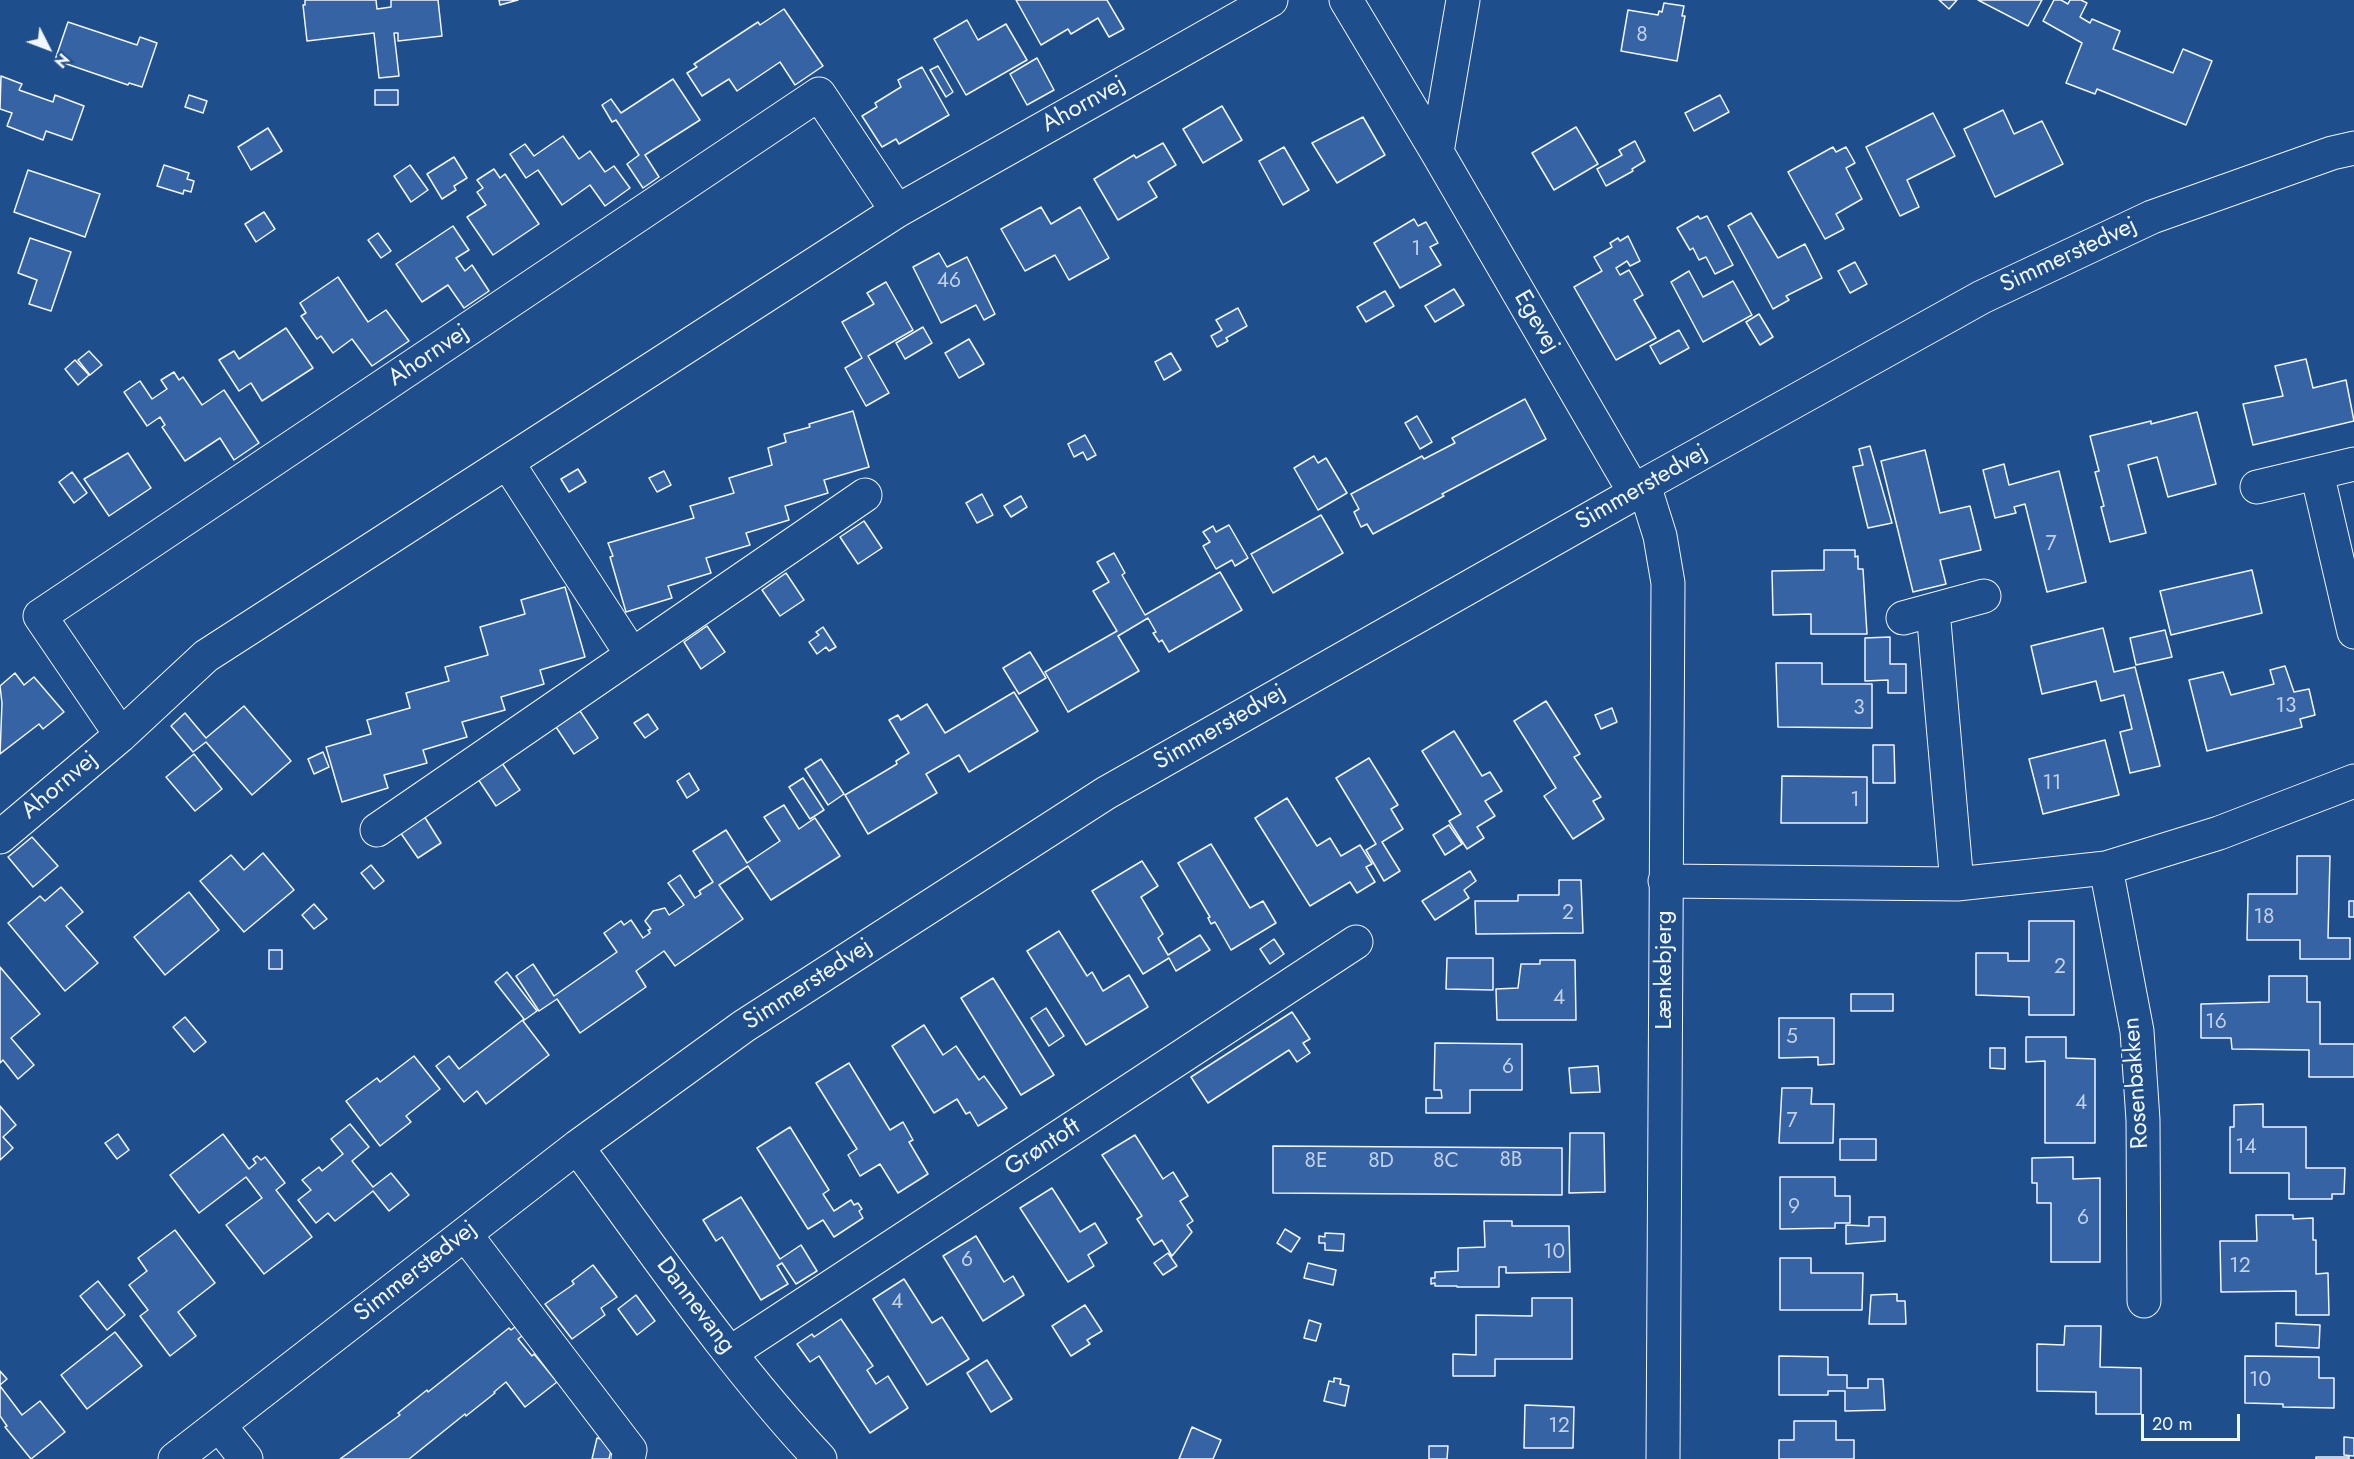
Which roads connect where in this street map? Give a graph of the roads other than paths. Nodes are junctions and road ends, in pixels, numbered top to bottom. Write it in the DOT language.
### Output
graph roads {
  1 [pos="1271,0"];
  2 [pos="1346,0"];
  3 [pos="1463,0"];
  4 [pos="2354,148"];
  5 [pos="1437,152"];
  6 [pos="897,211"];
  7 [pos="507,462"];
  8 [pos="2354,464"];
  9 [pos="2317,473"];
  10 [pos="2257,487"];
  11 [pos="1640,489"];
  12 [pos="865,495"];
  13 [pos="1984,596"];
  14 [pos="2354,632"];
  15 [pos="632,655"];
  16 [pos="121,735"];
  17 [pos="2354,782"];
  18 [pos="377,830"];
  19 [pos="0,837"];
  20 [pos="2106,867"];
  21 [pos="1665,881"];
  22 [pos="1957,884"];
  23 [pos="1356,942"];
  24 [pos="577,1147"];
  25 [pos="465,1234"];
  26 [pos="2144,1300"];
  27 [pos="730,1353"];
  28 [pos="219,1425"];
  29 [pos="175,1459"];
  30 [pos="246,1459"];
  31 [pos="628,1459"];
  32 [pos="820,1459"];
  33 [pos="1663,1459"];
  1 -- 6 [label="street, Ahornvej"];
  2 -- 5 [label="street, Egevej"];
  3 -- 5 [label="street"];
  4 -- 11 [label="street, Simmerstedvej"];
  5 -- 11 [label="street, Egevej"];
  6 -- 7 [label="street, Ahornvej"];
  6 -- 16 [label="street, Ahornvej"];
  7 -- 15 [label="street"];
  7 -- 16 [label="street, Ahornvej"];
  8 -- 9 [label="street"];
  9 -- 10 [label="street"];
  9 -- 14 [label="street"];
  11 -- 21 [label="street, Lænkebjerg"];
  11 -- 24 [label="street, Simmerstedvej"];
  12 -- 15 [label="street"];
  13 -- 22 [label="street"];
  15 -- 18 [label="street"];
  16 -- 19 [label="street, Ahornvej"];
  17 -- 20 [label="street"];
  20 -- 22 [label="street"];
  20 -- 26 [label="street, Rosenbakken"];
  21 -- 22 [label="street"];
  21 -- 33 [label="street, Lænkebjerg"];
  23 -- 27 [label="street, Grøntoft"];
  24 -- 25 [label="street, Simmerstedvej"];
  24 -- 27 [label="street, Dannevang"];
  25 -- 28 [label="street, Simmerstedvej"];
  25 -- 31 [label="street"];
  27 -- 32 [label="street, Dannevang"];
  28 -- 29 [label="street, Simmerstedvej"];
  28 -- 30 [label="street"];
}
